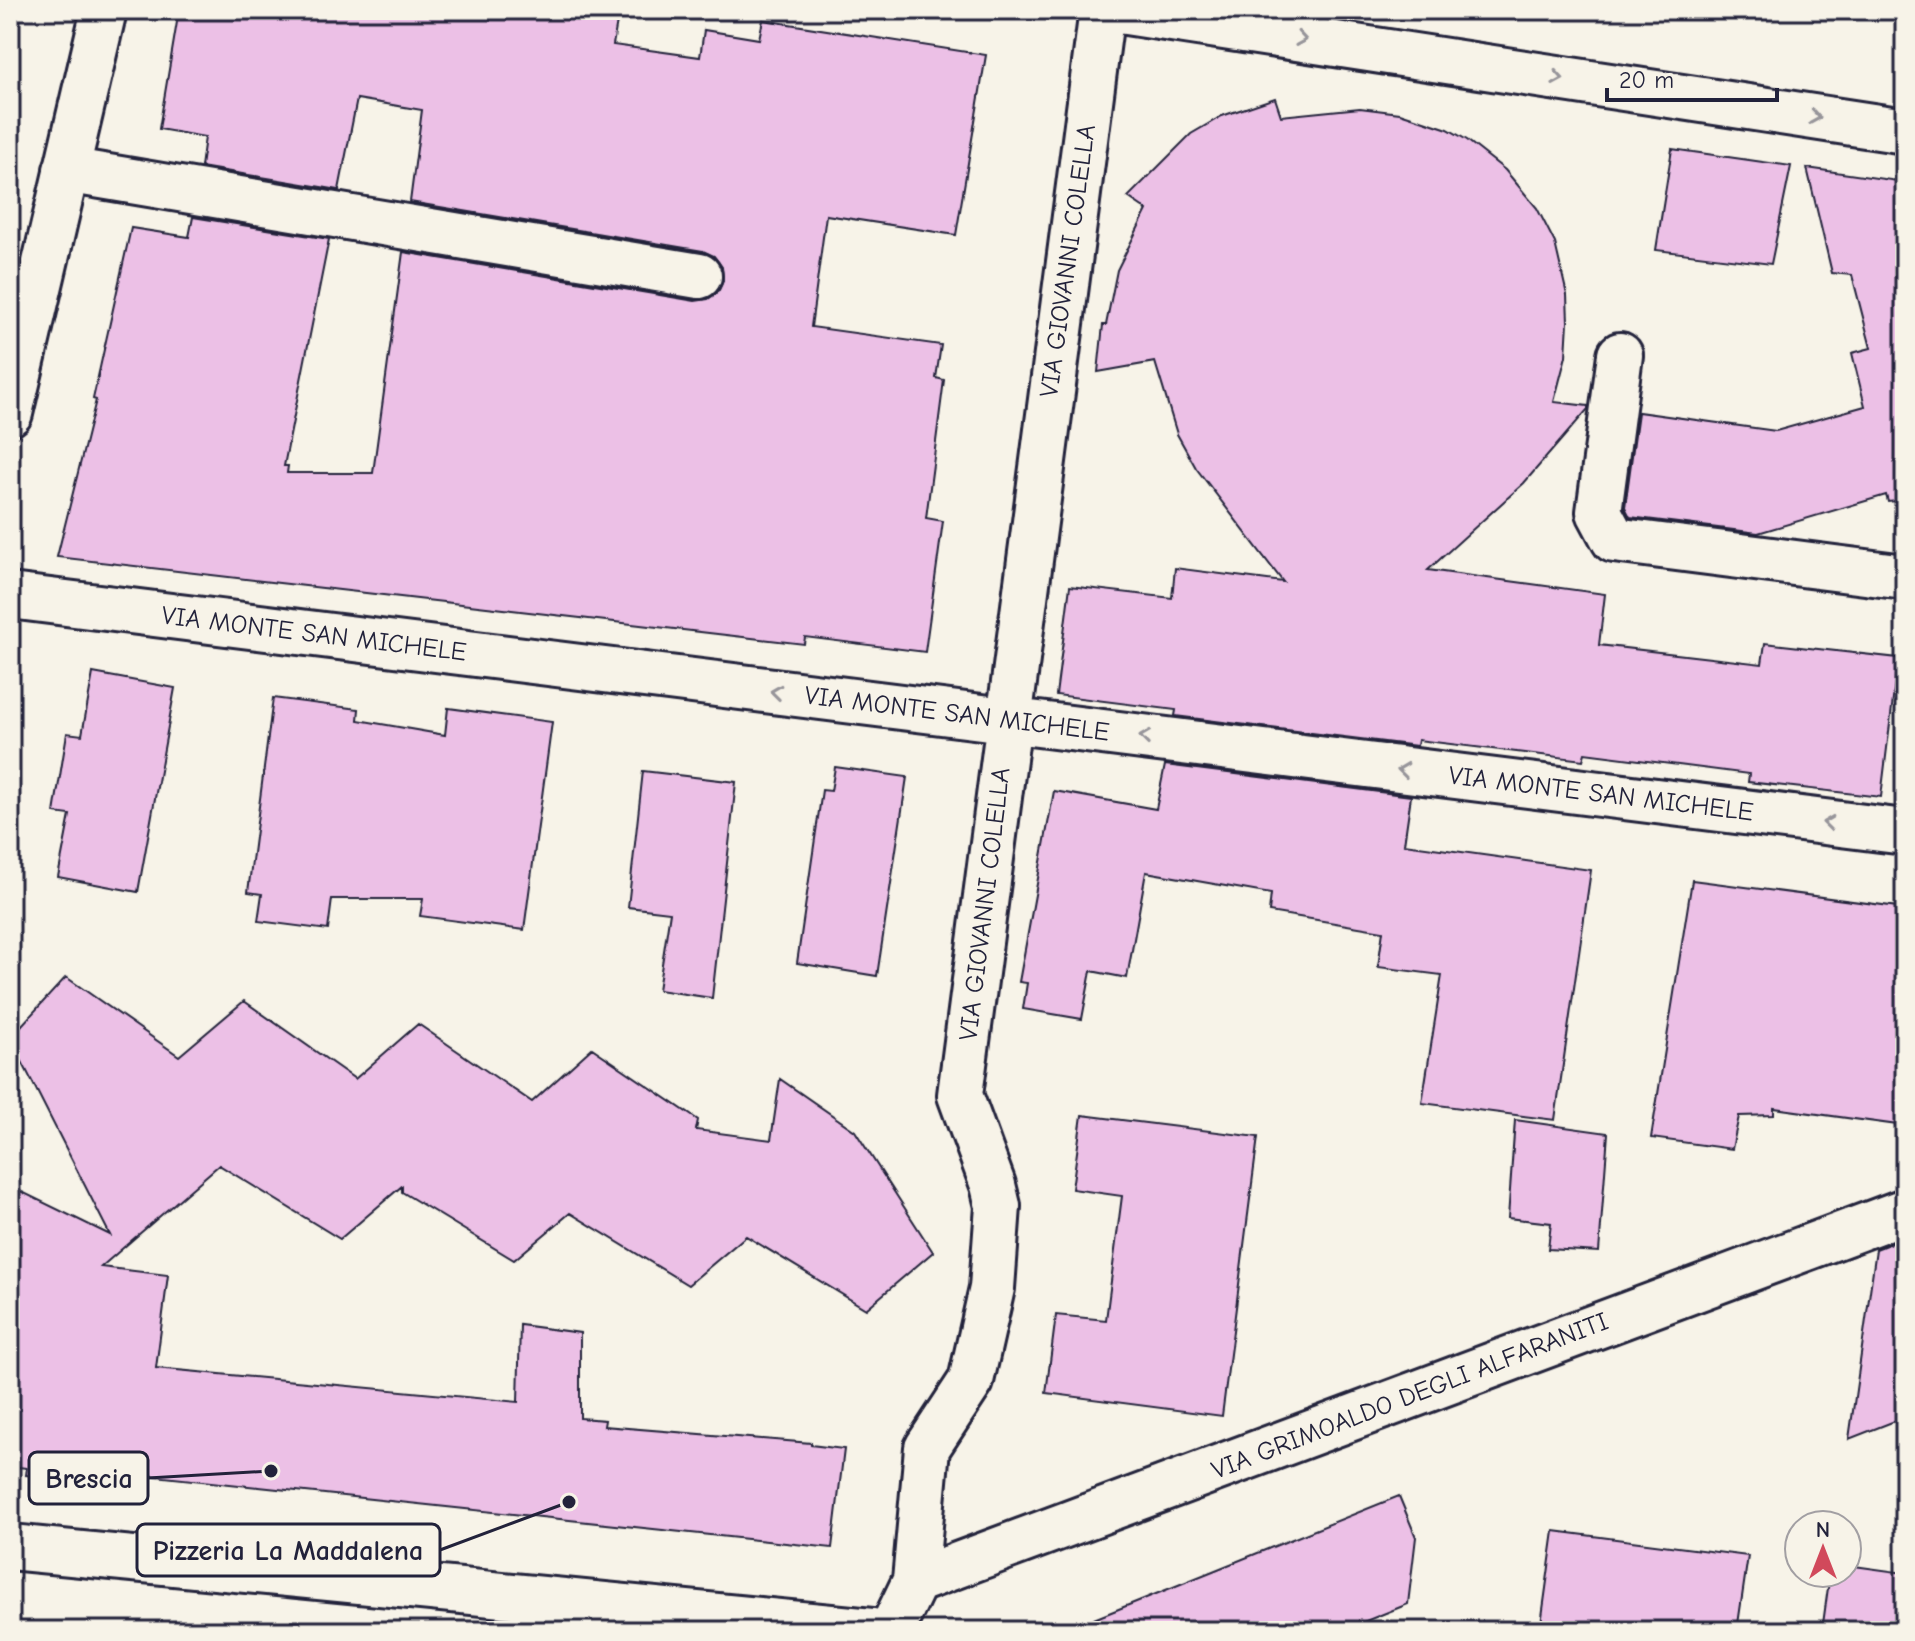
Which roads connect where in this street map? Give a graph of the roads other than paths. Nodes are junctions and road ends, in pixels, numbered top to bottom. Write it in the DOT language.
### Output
graph roads {
  1 [pos="104,10"];
  2 [pos="1102,10"];
  3 [pos="1113,10"];
  4 [pos="1905,131"];
  5 [pos="66,170"];
  6 [pos="699,276"];
  7 [pos="1620,355"];
  8 [pos="10,413"];
  9 [pos="1905,577"];
  10 [pos="10,596"];
  11 [pos="1008,721"];
  12 [pos="1905,832"];
  13 [pos="1905,1211"];
  14 [pos="10,1547"];
  15 [pos="915,1581"];
  16 [pos="872,1631"];
  17 [pos="891,1631"];
  1 -- 5 [label="street"];
  2 -- 11 [label="street, VIA GIOVANNI COLELLA"];
  3 -- 4 [label="street, one-way"];
  5 -- 6 [label="street"];
  5 -- 8 [label="street"];
  7 -- 9 [label="street"];
  11 -- 10 [label="street, VIA MONTE SAN MICHELE, one-way"];
  12 -- 11 [label="street, VIA MONTE SAN MICHELE, one-way"];
  11 -- 15 [label="street, VIA GIOVANNI COLELLA"];
  13 -- 15 [label="street, VIA GRIMOALDO DEGLI ALFARANITI"];
  14 -- 16 [label="street"];
  15 -- 17 [label="street, VIA GIOVANNI COLELLA"];
}
